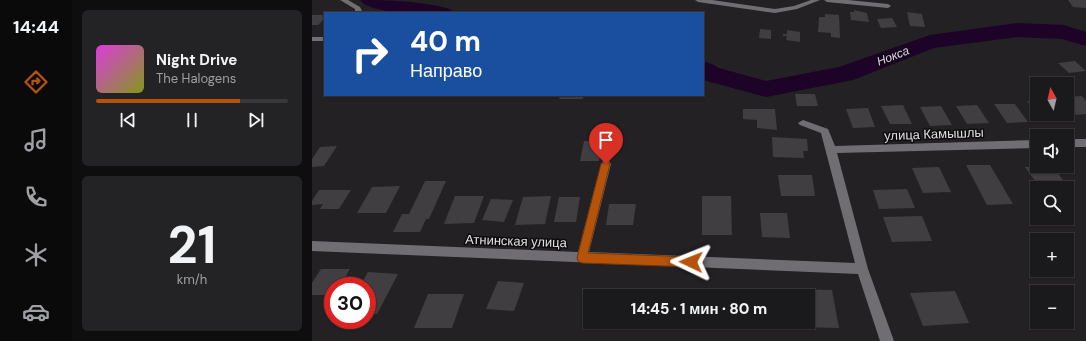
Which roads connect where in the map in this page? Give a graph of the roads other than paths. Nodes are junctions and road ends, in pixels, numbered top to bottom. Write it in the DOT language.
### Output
graph roads {
  1 [pos="343,0"];
  2 [pos="698,0"];
  3 [pos="817,0"];
  4 [pos="827,0"];
  5 [pos="888,6"];
  6 [pos="359,12"];
  7 [pos="312,39"];
  8 [pos="324,39"];
  9 [pos="803,122"];
  10 [pos="1074,143"];
  11 [pos="1086,143"];
  12 [pos="1030,144"];
  13 [pos="832,150"];
  14 [pos="606,164"];
  15 [pos="312,246"];
  16 [pos="582,258"];
  17 [pos="862,269"];
  18 [pos="887,341"];
  1 -- 6 [label="street"];
  2 -- 3 [label="street"];
  4 -- 5 [label="street"];
  7 -- 8 [label="street"];
  9 -- 13 [label="street"];
  10 -- 11 [label="street"];
  12 -- 13 [label="street, улица Камышлы"];
  13 -- 17 [label="street"];
  14 -- 16 [label="street"];
  15 -- 16 [label="street, Атнинская улица"];
  16 -- 17 [label="street, Атнинская улица"];
  17 -- 18 [label="street"];
}
